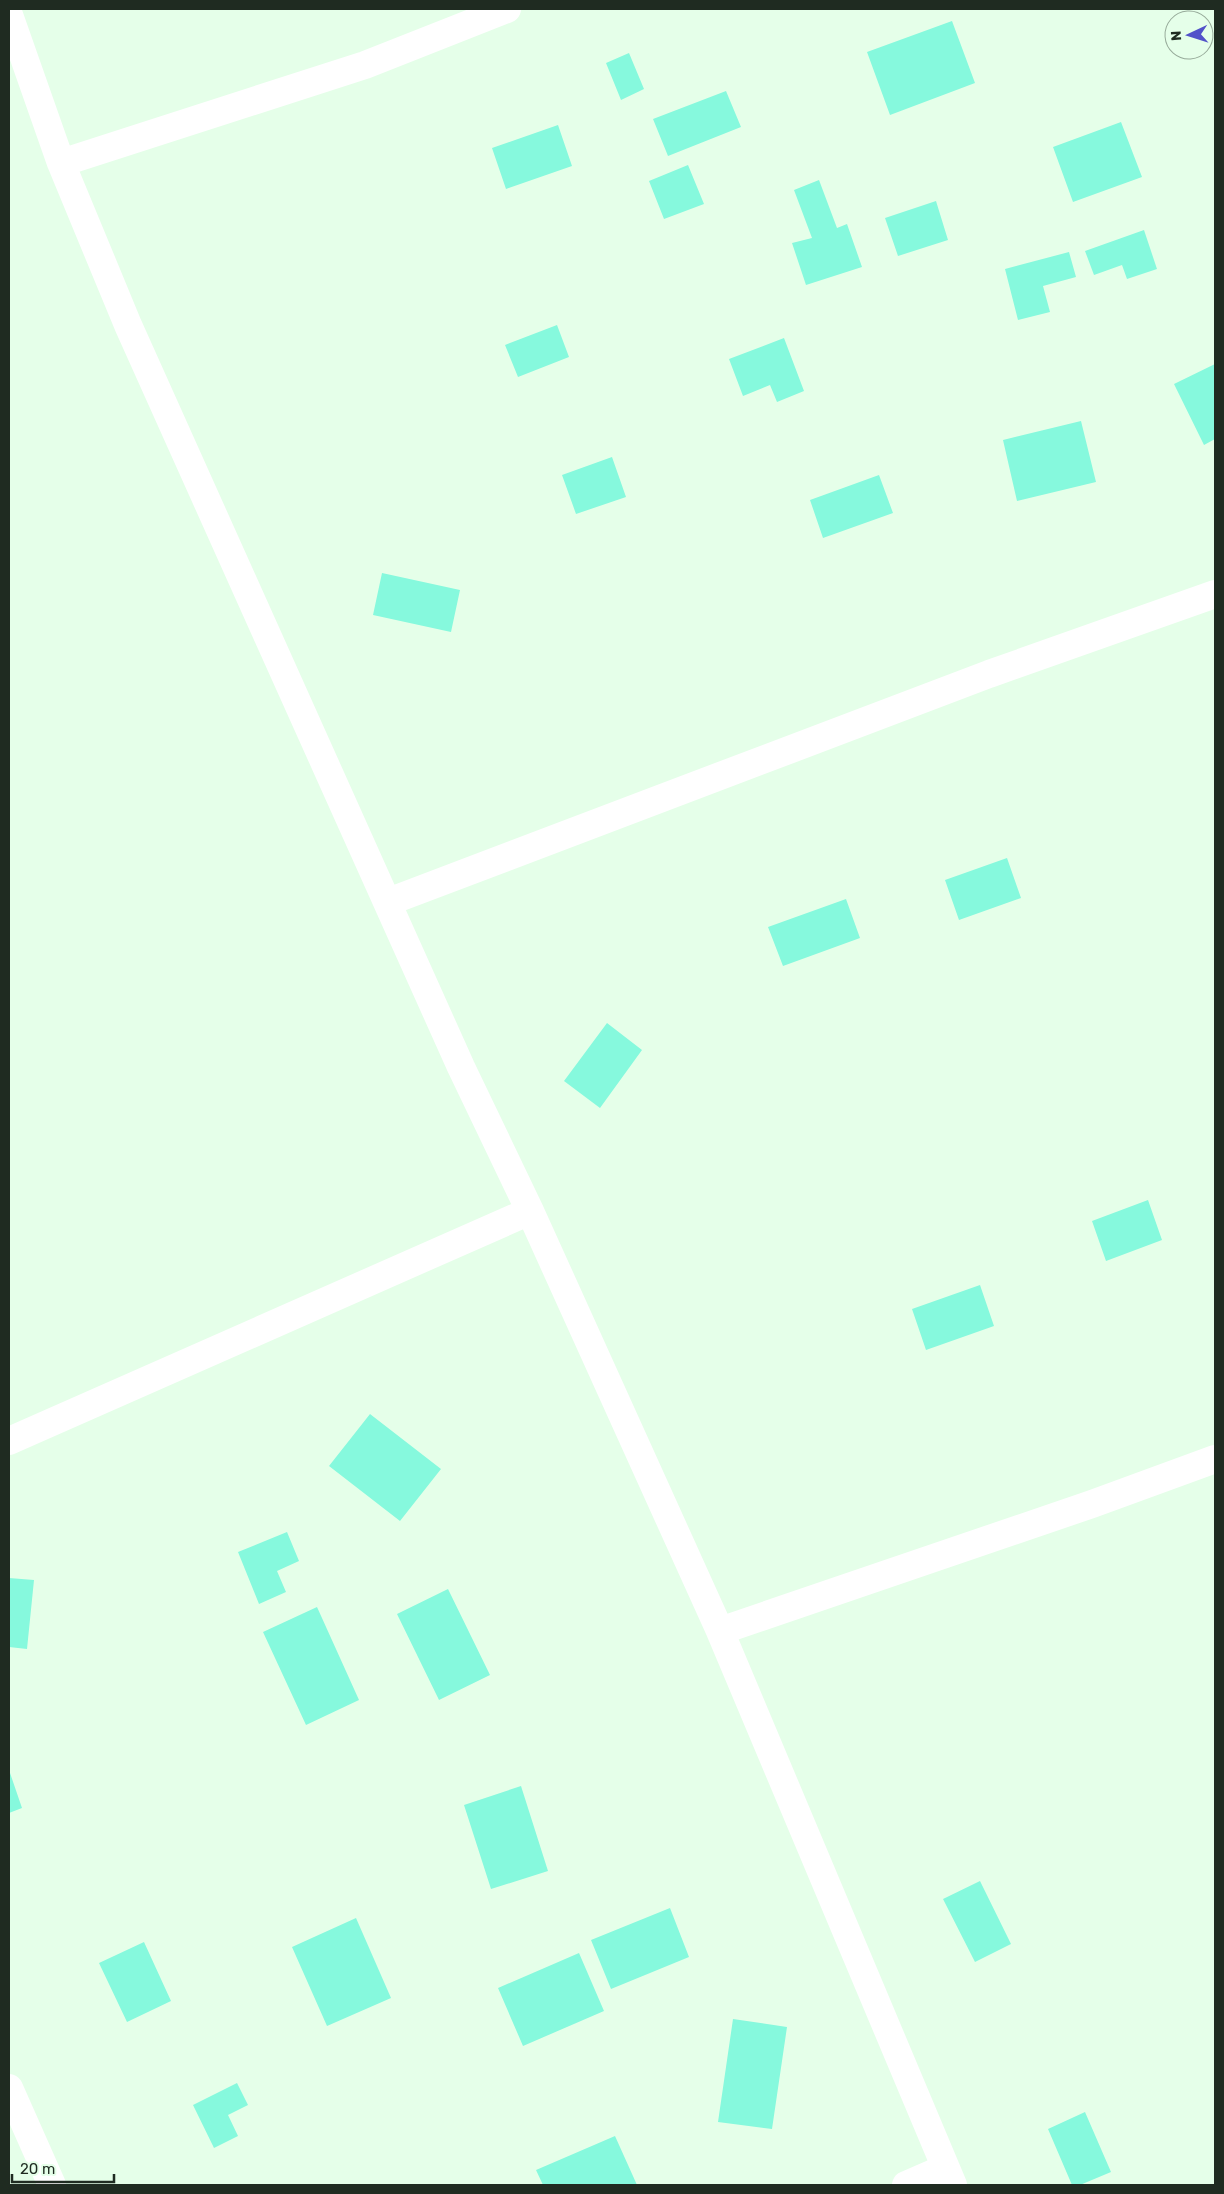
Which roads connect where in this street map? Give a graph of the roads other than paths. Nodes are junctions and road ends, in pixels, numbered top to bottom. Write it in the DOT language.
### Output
graph roads {
  1 [pos="507,9"];
  2 [pos="9,15"];
  3 [pos="61,163"];
  4 [pos="1215,594"];
  5 [pos="388,902"];
  6 [pos="530,1211"];
  7 [pos="9,1441"];
  8 [pos="1215,1459"];
  9 [pos="720,1631"];
  10 [pos="9,2088"];
  11 [pos="949,2177"];
  12 [pos="52,2185"];
  13 [pos="906,2185"];
  1 -- 3 [label="street"];
  2 -- 3 [label="street"];
  3 -- 5 [label="street"];
  4 -- 5 [label="street"];
  5 -- 6 [label="street"];
  6 -- 7 [label="street"];
  6 -- 9 [label="street"];
  8 -- 9 [label="street"];
  9 -- 11 [label="street"];
  10 -- 12 [label="street"];
  11 -- 13 [label="street"];
}
